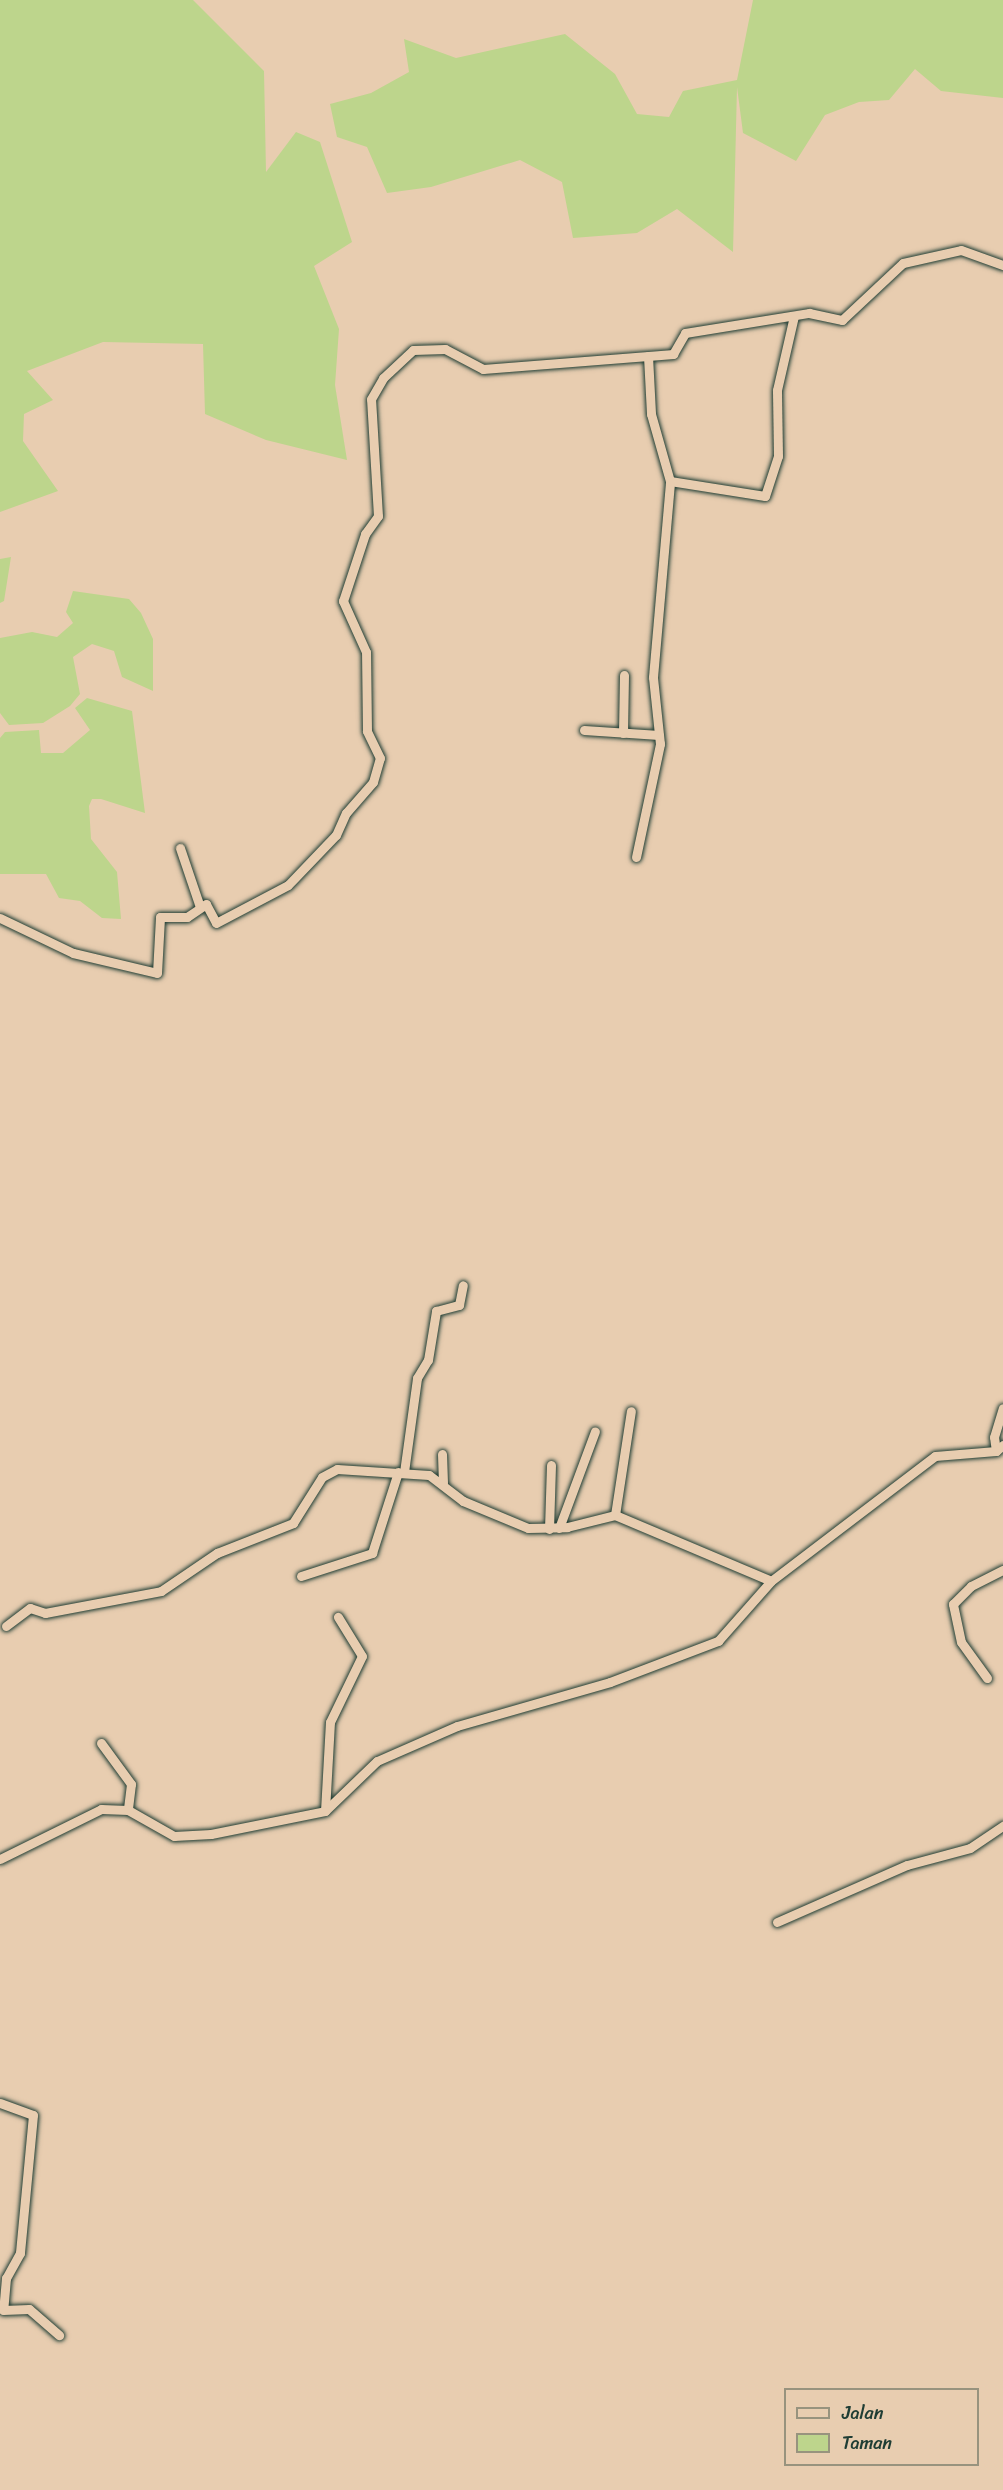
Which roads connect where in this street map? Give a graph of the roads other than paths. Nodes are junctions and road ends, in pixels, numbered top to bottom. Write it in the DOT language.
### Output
graph roads {
  1 [pos="1003,265"];
  2 [pos="794,316"];
  3 [pos="648,356"];
  4 [pos="670,481"];
  5 [pos="624,675"];
  6 [pos="584,730"];
  7 [pos="623,733"];
  8 [pos="659,735"];
  9 [pos="180,848"];
  10 [pos="636,857"];
  11 [pos="200,907"];
  12 [pos="0,918"];
  13 [pos="463,1285"];
  14 [pos="1003,1408"];
  15 [pos="631,1411"];
  16 [pos="595,1431"];
  17 [pos="1000,1448"];
  18 [pos="442,1454"];
  19 [pos="551,1466"];
  20 [pos="401,1472"];
  21 [pos="444,1484"];
  22 [pos="615,1515"];
  23 [pos="559,1528"];
  24 [pos="549,1529"];
  25 [pos="1003,1570"];
  26 [pos="301,1576"];
  27 [pos="771,1581"];
  28 [pos="338,1617"];
  29 [pos="6,1626"];
  30 [pos="987,1678"];
  31 [pos="101,1743"];
  32 [pos="128,1810"];
  33 [pos="325,1810"];
  34 [pos="1003,1826"];
  35 [pos="0,1859"];
  36 [pos="777,1922"];
  37 [pos="0,2103"];
  38 [pos="59,2335"];
  1 -- 2 [label="street"];
  2 -- 3 [label="street"];
  2 -- 4 [label="street"];
  3 -- 4 [label="street"];
  3 -- 11 [label="street"];
  4 -- 8 [label="street"];
  5 -- 7 [label="street"];
  6 -- 7 [label="street"];
  7 -- 8 [label="street"];
  8 -- 10 [label="street"];
  9 -- 11 [label="street"];
  11 -- 12 [label="street"];
  13 -- 20 [label="street"];
  14 -- 17 [label="street"];
  15 -- 22 [label="street"];
  16 -- 23 [label="street"];
  17 -- 27 [label="street"];
  18 -- 21 [label="street"];
  19 -- 24 [label="street"];
  20 -- 21 [label="street"];
  20 -- 26 [label="street"];
  20 -- 29 [label="street"];
  21 -- 24 [label="street"];
  22 -- 23 [label="street"];
  22 -- 27 [label="street"];
  23 -- 24 [label="street"];
  25 -- 30 [label="street"];
  27 -- 33 [label="street"];
  28 -- 33 [label="street"];
  31 -- 32 [label="street"];
  32 -- 33 [label="street"];
  32 -- 35 [label="street"];
  34 -- 36 [label="street"];
  37 -- 38 [label="street"];
}
